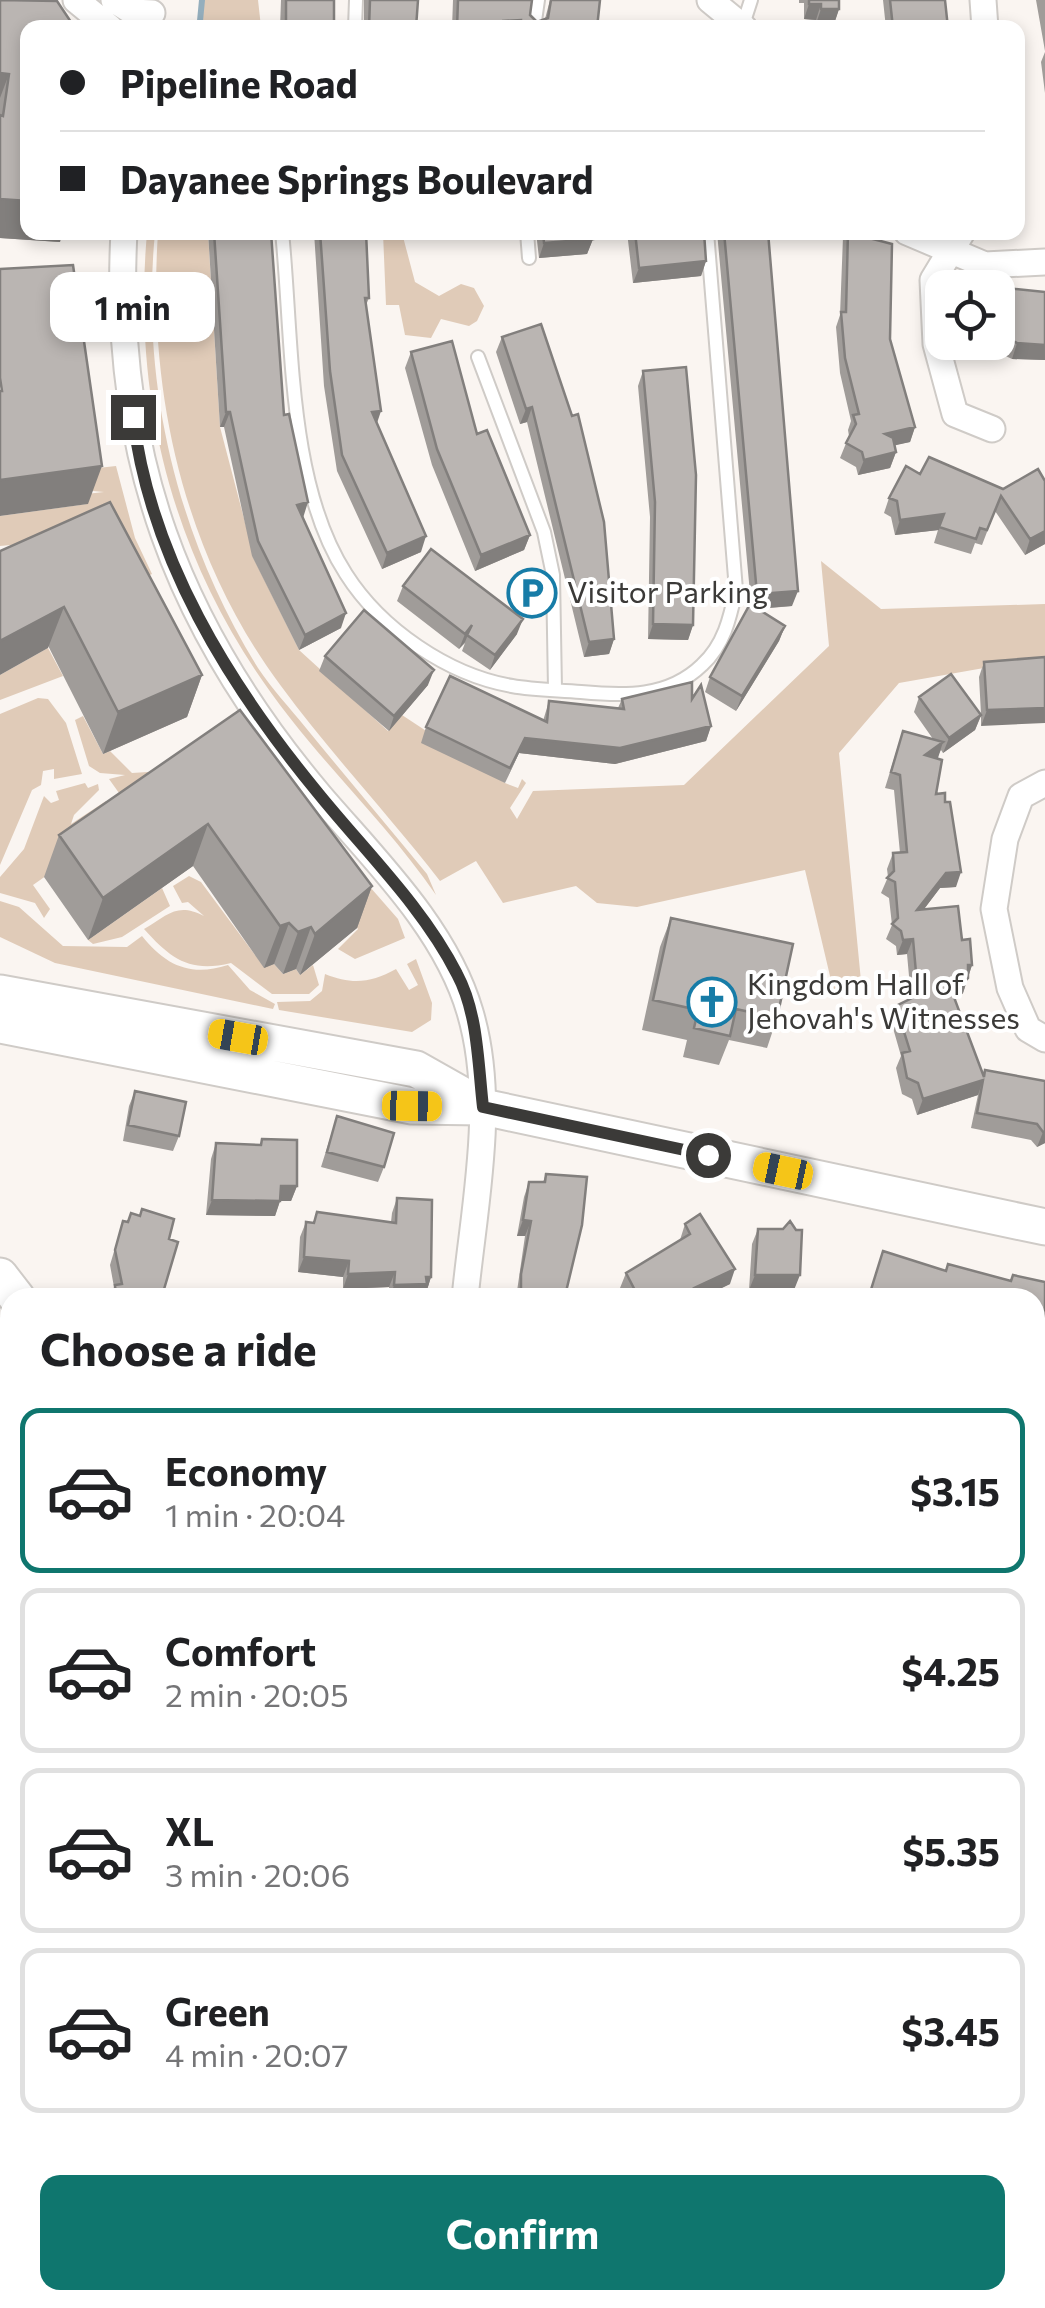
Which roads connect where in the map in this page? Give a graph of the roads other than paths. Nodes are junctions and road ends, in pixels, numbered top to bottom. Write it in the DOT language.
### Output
graph roads {
  1 [pos="76,0"];
  2 [pos="114,0"];
  3 [pos="710,0"];
  4 [pos="154,15"];
  5 [pos="100,20"];
  6 [pos="734,20"];
  7 [pos="124,240"];
  8 [pos="283,240"];
  9 [pos="528,240"];
  10 [pos="708,240"];
  11 [pos="957,242"];
  12 [pos="530,258"];
  13 [pos="1045,262"];
  14 [pos="40,280"];
  15 [pos="122,283"];
  16 [pos="478,357"];
  17 [pos="992,429"];
  18 [pos="320,456"];
  19 [pos="306,461"];
  20 [pos="555,689"];
  21 [pos="1045,782"];
  22 [pos="0,975"];
  23 [pos="15,995"];
  24 [pos="5,1030"];
  25 [pos="1045,1039"];
  26 [pos="483,1107"];
  27 [pos="1045,1227"];
  28 [pos="466,1288"];
  1 -- 5 [label="street"];
  2 -- 4 [label="street"];
  3 -- 6 [label="street"];
  7 -- 15 [label="street"];
  8 -- 19 [label="lane"];
  9 -- 12 [label="lane"];
  10 -- 20 [label="lane"];
  11 -- 13 [label="street"];
  11 -- 17 [label="street"];
  14 -- 15 [label="lane"];
  15 -- 26 [label="street"];
  16 -- 20 [label="lane"];
  18 -- 19 [label="lane"];
  19 -- 20 [label="lane"];
  21 -- 25 [label="street"];
  22 -- 23 [label="main road"];
  23 -- 26 [label="main road"];
  24 -- 26 [label="main road"];
  26 -- 27 [label="main road"];
  26 -- 28 [label="street"];
}
